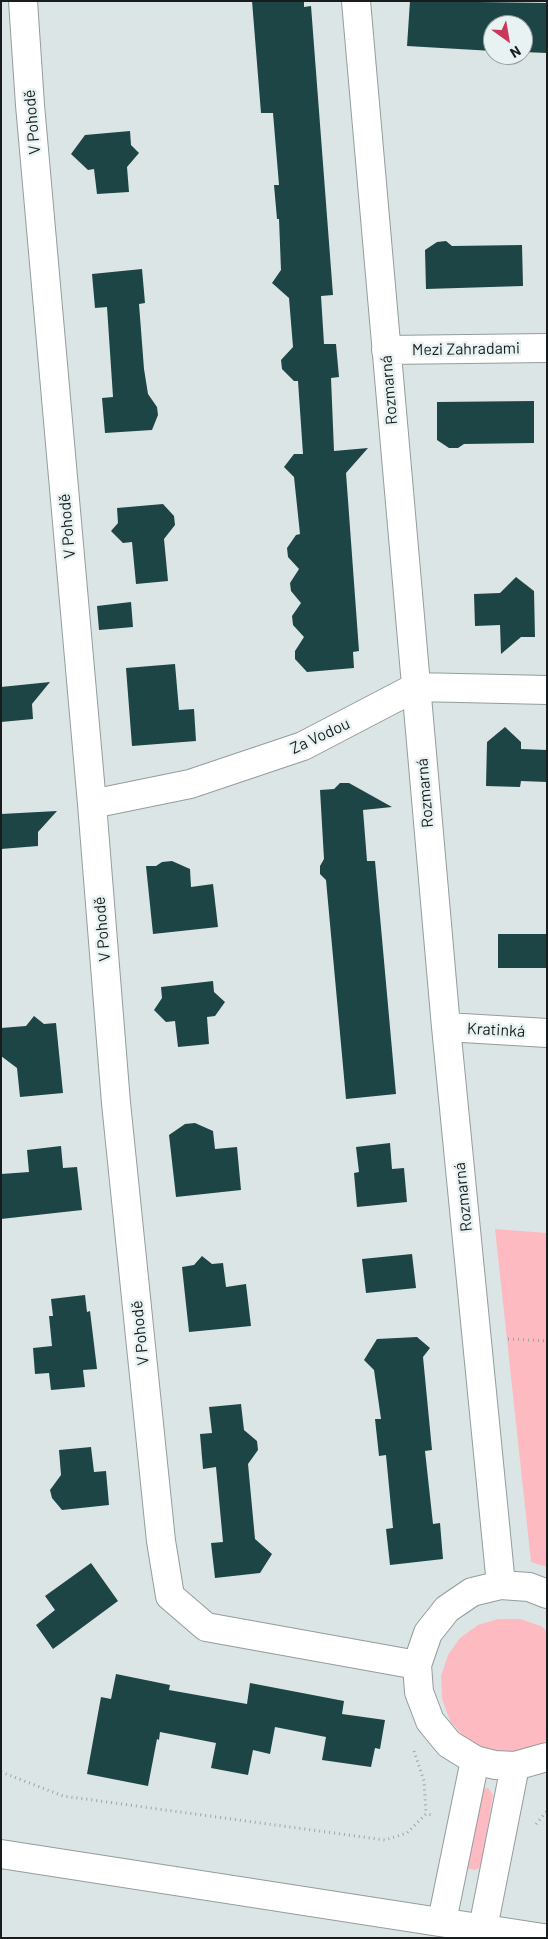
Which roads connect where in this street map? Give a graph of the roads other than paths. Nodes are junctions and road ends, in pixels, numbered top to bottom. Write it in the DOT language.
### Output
graph roads {
  1 [pos="23,1"];
  2 [pos="356,1"];
  3 [pos="547,348"];
  4 [pos="386,350"];
  5 [pos="416,687"];
  6 [pos="547,690"];
  7 [pos="92,804"];
  8 [pos="446,1027"];
  9 [pos="547,1032"];
  10 [pos="501,1585"];
  11 [pos="547,1594"];
  12 [pos="417,1665"];
  13 [pos="547,1757"];
  14 [pos="475,1760"];
  15 [pos="515,1766"];
  16 [pos="1,1854"];
  17 [pos="442,1921"];
  18 [pos="483,1928"];
  19 [pos="543,1938"];
  1 -- 7 [label="street, V Pohodě"];
  2 -- 4 [label="street, Rozmarná"];
  3 -- 4 [label="street, Mezi Zahradami"];
  4 -- 5 [label="street, Rozmarná"];
  5 -- 6 [label="street, Za Vodou"];
  5 -- 7 [label="street, Za Vodou"];
  5 -- 8 [label="street, Rozmarná"];
  7 -- 12 [label="street, V Pohodě"];
  8 -- 9 [label="street, Kratinká"];
  8 -- 10 [label="street, Rozmarná"];
  10 -- 11 [label="street"];
  10 -- 12 [label="street"];
  12 -- 14 [label="street"];
  13 -- 15 [label="street"];
  14 -- 15 [label="street"];
  14 -- 17 [label="street"];
  15 -- 18 [label="street"];
  16 -- 17 [label="street"];
  17 -- 18 [label="street"];
  18 -- 19 [label="street"];
}
